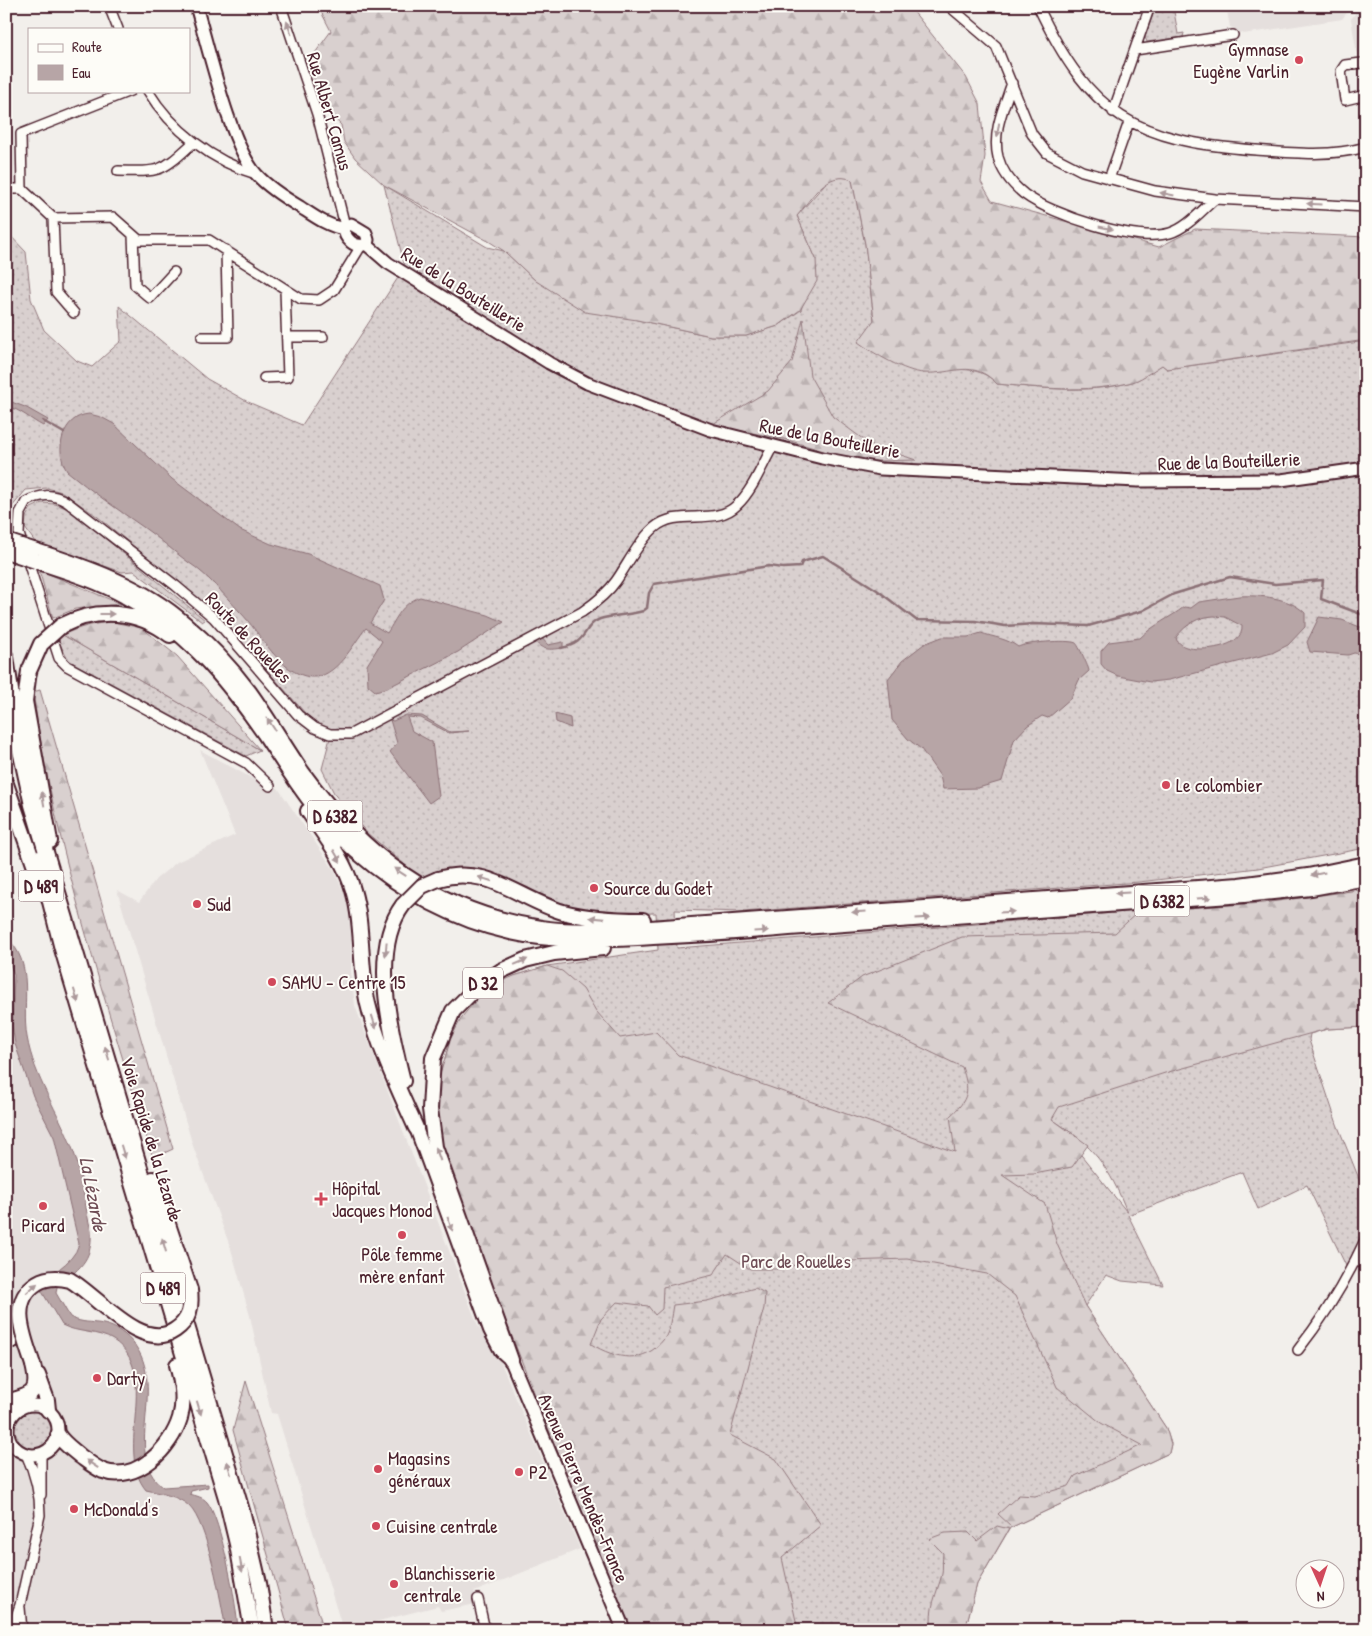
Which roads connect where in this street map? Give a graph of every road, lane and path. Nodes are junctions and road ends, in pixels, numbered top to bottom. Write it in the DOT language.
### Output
graph roads {
  1 [pos="108,6"];
  2 [pos="196,6"];
  3 [pos="281,6"];
  4 [pos="949,6"];
  5 [pos="1038,6"];
  6 [pos="1150,6"];
  7 [pos="118,28"];
  8 [pos="1233,35"];
  9 [pos="1135,50"];
  10 [pos="1366,65"];
  11 [pos="1012,83"];
  12 [pos="127,92"];
  13 [pos="149,92"];
  14 [pos="1366,95"];
  15 [pos="1113,112"];
  16 [pos="1129,122"];
  17 [pos="194,142"];
  18 [pos="1366,147"];
  19 [pos="118,171"];
  20 [pos="256,174"];
  21 [pos="1109,179"];
  22 [pos="6,189"];
  23 [pos="22,189"];
  24 [pos="1215,199"];
  25 [pos="1365,206"];
  26 [pos="53,218"];
  27 [pos="345,228"];
  28 [pos="133,235"];
  29 [pos="364,245"];
  30 [pos="226,250"];
  31 [pos="174,272"];
  32 [pos="286,290"];
  33 [pos="74,313"];
  34 [pos="323,337"];
  35 [pos="202,338"];
  36 [pos="287,338"];
  37 [pos="264,378"];
  38 [pos="773,446"];
  39 [pos="1366,468"];
  40 [pos="6,541"];
  41 [pos="6,551"];
  42 [pos="35,555"];
  43 [pos="6,657"];
  44 [pos="245,707"];
  45 [pos="6,716"];
  46 [pos="270,786"];
  47 [pos="7,787"];
  48 [pos="1366,864"];
  49 [pos="1366,878"];
  50 [pos="55,882"];
  51 [pos="714,928"];
  52 [pos="62,949"];
  53 [pos="121,1100"];
  54 [pos="416,1128"];
  55 [pos="135,1192"];
  56 [pos="1366,1238"];
  57 [pos="1355,1261"];
  58 [pos="1366,1264"];
  59 [pos="20,1305"];
  60 [pos="12,1340"];
  61 [pos="1298,1350"];
  62 [pos="511,1360"];
  63 [pos="33,1365"];
  64 [pos="6,1402"];
  65 [pos="48,1405"];
  66 [pos="58,1435"];
  67 [pos="26,1454"];
  68 [pos="42,1454"];
  69 [pos="40,1500"];
  70 [pos="478,1599"];
  71 [pos="20,1605"];
  72 [pos="11,1630"];
  73 [pos="22,1630"];
  74 [pos="252,1630"];
  75 [pos="266,1630"];
  76 [pos="485,1630"];
  77 [pos="624,1630"];
  1 -- 7 [label="street"];
  2 -- 20 [label="street"];
  27 -- 3 [label="street, Rue Albert Camus, one-way"];
  4 -- 11 [label="street"];
  5 -- 15 [label="street"];
  6 -- 9 [label="street"];
  8 -- 9 [label="street"];
  9 -- 15 [label="street"];
  10 -- 14 [label="street"];
  11 -- 21 [label="street"];
  11 -- 24 [label="street, one-way"];
  12 -- 23 [label="street"];
  13 -- 17 [label="street"];
  15 -- 16 [label="street"];
  16 -- 18 [label="street"];
  16 -- 21 [label="street"];
  17 -- 19 [label="street"];
  17 -- 20 [label="street"];
  20 -- 27 [label="street"];
  24 -- 21 [label="street, one-way"];
  22 -- 23 [label="street"];
  23 -- 26 [label="street"];
  25 -- 24 [label="street, one-way"];
  26 -- 28 [label="street"];
  26 -- 33 [label="street"];
  27 -- 29 [label="street, Rue de la Bouteillerie"];
  27 -- 29 [label="street"];
  28 -- 30 [label="street"];
  28 -- 31 [label="street"];
  29 -- 32 [label="street"];
  29 -- 38 [label="street, Rue de la Bouteillerie"];
  30 -- 32 [label="street"];
  30 -- 35 [label="street"];
  32 -- 36 [label="street"];
  34 -- 36 [label="street"];
  36 -- 37 [label="street"];
  38 -- 39 [label="street, Rue de la Bouteillerie"];
  38 -- 46 [label="street, Route de Rouelles"];
  40 -- 42 [label="highway, D 6382, bridge"];
  41 -- 42 [label="highway, D 6382, bridge"];
  42 -- 44 [label="highway, D 6382"];
  51 -- 42 [label="highway, D 6382, one-way"];
  43 -- 50 [label="highway, Voie Rapide de la Lézarde / D 489"];
  50 -- 44 [label="highway, one-way, bridge"];
  44 -- 51 [label="highway, D 6382"];
  44 -- 54 [label="highway, one-way"];
  45 -- 52 [label="highway, Voie Rapide de la Lézarde / D 489"];
  47 -- 52 [label="highway, D 489"];
  48 -- 51 [label="highway, D 6382, one-way"];
  51 -- 49 [label="highway, D 6382, one-way"];
  53 -- 50 [label="highway, Voie Rapide de la Lézarde / D 489, one-way"];
  51 -- 54 [label="highway, D 32, one-way, bridge"];
  62 -- 51 [label="highway, D 32, one-way"];
  52 -- 55 [label="highway, Voie Rapide de la Lézarde / D 489, one-way"];
  59 -- 53 [label="highway, one-way, bridge"];
  75 -- 53 [label="highway, Voie Rapide de la Lézarde / D 489, one-way"];
  54 -- 62 [label="main road, D 32, one-way"];
  55 -- 66 [label="highway, one-way"];
  55 -- 74 [label="highway, Voie Rapide de la Lézarde / D 489, one-way"];
  56 -- 57 [label="street"];
  57 -- 58 [label="street"];
  57 -- 61 [label="street"];
  59 -- 60 [label="highway, bridge"];
  59 -- 63 [label="highway, bridge"];
  62 -- 77 [label="main road, Avenue Pierre Mendès-France / D 32"];
  63 -- 64 [label="highway"];
  63 -- 65 [label="highway"];
  65 -- 66 [label="street"];
  65 -- 67 [label="street"];
  66 -- 68 [label="street"];
  67 -- 68 [label="street"];
  67 -- 69 [label="street"];
  68 -- 69 [label="street"];
  69 -- 71 [label="street"];
  70 -- 76 [label="street"];
  71 -- 72 [label="street"];
  71 -- 73 [label="street"];
}
